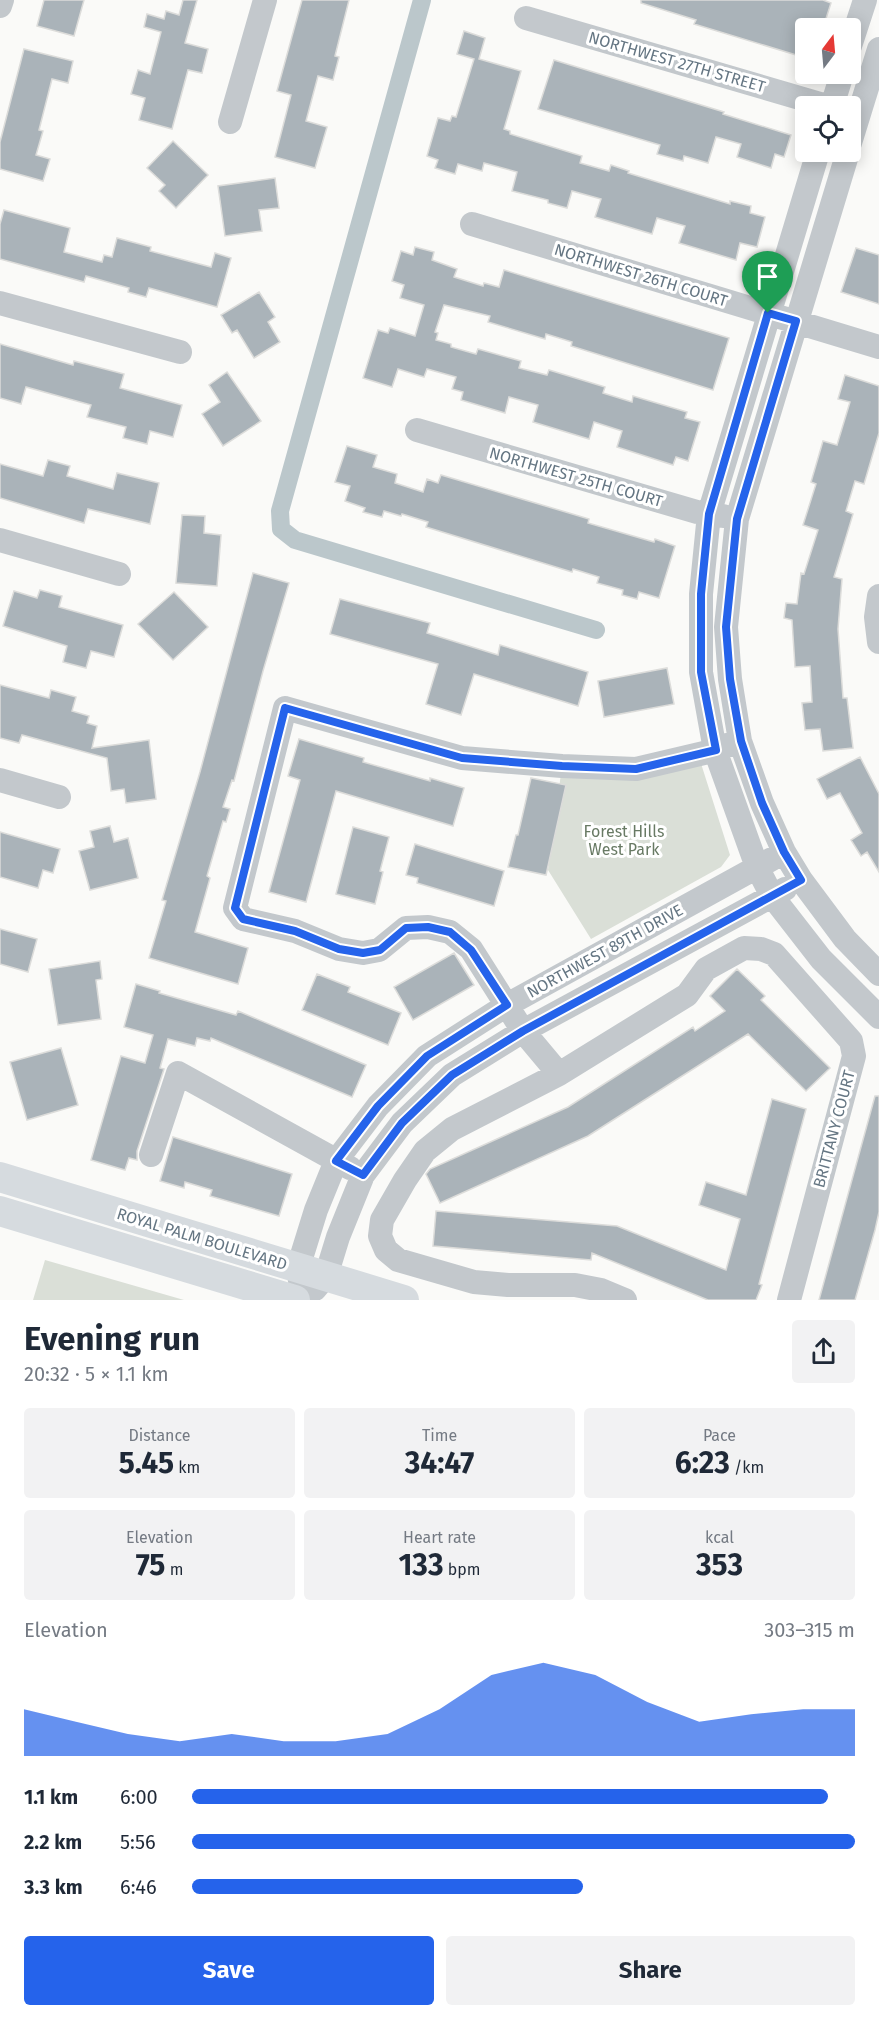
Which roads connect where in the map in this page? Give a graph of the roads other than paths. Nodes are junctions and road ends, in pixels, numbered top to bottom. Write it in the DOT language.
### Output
graph roads {
  1 [pos="2,0"];
  2 [pos="265,0"];
  3 [pos="865,0"];
  4 [pos="0,6"];
  5 [pos="526,18"];
  6 [pos="859,18"];
  7 [pos="879,49"];
  8 [pos="795,96"];
  9 [pos="863,117"];
  10 [pos="230,122"];
  11 [pos="815,162"];
  12 [pos="845,162"];
  13 [pos="472,224"];
  14 [pos="0,303"];
  15 [pos="768,313"];
  16 [pos="796,321"];
  17 [pos="879,347"];
  18 [pos="180,352"];
  19 [pos="417,430"];
  20 [pos="709,514"];
  21 [pos="737,519"];
  22 [pos="0,540"];
  23 [pos="119,574"];
  24 [pos="879,596"];
  25 [pos="879,642"];
  26 [pos="741,741"];
  27 [pos="716,750"];
  28 [pos="0,780"];
  29 [pos="59,797"];
  30 [pos="784,852"];
  31 [pos="757,867"];
  32 [pos="801,880"];
  33 [pos="772,896"];
  34 [pos="879,974"];
  35 [pos="507,1005"];
  36 [pos="879,1017"];
  37 [pos="523,1031"];
  38 [pos="559,1074"];
  39 [pos="151,1155"];
  40 [pos="336,1161"];
  41 [pos="363,1175"];
  42 [pos="0,1177"];
  43 [pos="0,1211"];
  44 [pos="298,1268"];
  45 [pos="326,1276"];
  46 [pos="295,1300"];
  47 [pos="304,1300"];
  48 [pos="404,1300"];
  49 [pos="625,1300"];
  50 [pos="789,1300"];
  1 -- 4 [label="street"];
  2 -- 10 [label="street"];
  3 -- 6 [label="street"];
  5 -- 8 [label="street, NORTHWEST 27TH STREET"];
  7 -- 9 [label="street"];
  11 -- 15 [label="street"];
  12 -- 16 [label="street"];
  13 -- 15 [label="street, NORTHWEST 26TH COURT"];
  14 -- 18 [label="street"];
  15 -- 16 [label="street, NORTHWEST 26TH COURT"];
  15 -- 20 [label="street"];
  16 -- 17 [label="street, NORTHWEST 26TH COURT"];
  16 -- 21 [label="street"];
  19 -- 20 [label="street, NORTHWEST 25TH COURT"];
  20 -- 21 [label="street, NORTHWEST 25TH COURT"];
  20 -- 27 [label="street"];
  21 -- 26 [label="street"];
  22 -- 23 [label="street"];
  24 -- 25 [label="street"];
  26 -- 27 [label="street"];
  26 -- 30 [label="street"];
  27 -- 31 [label="street"];
  27 -- 35 [label="street"];
  28 -- 29 [label="street"];
  30 -- 31 [label="street, NORTHWEST 89TH DRIVE"];
  30 -- 32 [label="street"];
  31 -- 33 [label="street"];
  31 -- 35 [label="street, NORTHWEST 89TH DRIVE"];
  32 -- 33 [label="street, NORTHWEST 89TH DRIVE"];
  32 -- 34 [label="street"];
  33 -- 36 [label="street"];
  33 -- 37 [label="street, NORTHWEST 89TH DRIVE"];
  35 -- 37 [label="street"];
  35 -- 40 [label="street, NORTHWEST 89TH DRIVE"];
  37 -- 38 [label="street"];
  37 -- 41 [label="street, NORTHWEST 89TH DRIVE"];
  38 -- 49 [label="street, BRITTANY COURT"];
  38 -- 50 [label="street, BRITTANY COURT"];
  39 -- 40 [label="street"];
  40 -- 41 [label="street"];
  40 -- 44 [label="street, NORTHWEST 89TH DRIVE"];
  41 -- 45 [label="street, NORTHWEST 89TH DRIVE"];
  42 -- 44 [label="main road, ROYAL PALM BOULEVARD"];
  43 -- 46 [label="main road, ROYAL PALM BOULEVARD"];
  44 -- 45 [label="main road, ROYAL PALM BOULEVARD"];
  44 -- 47 [label="street, NORTHWEST 89TH DRIVE"];
  45 -- 47 [label="street, NORTHWEST 89TH DRIVE"];
  45 -- 48 [label="main road, ROYAL PALM BOULEVARD"];
}
